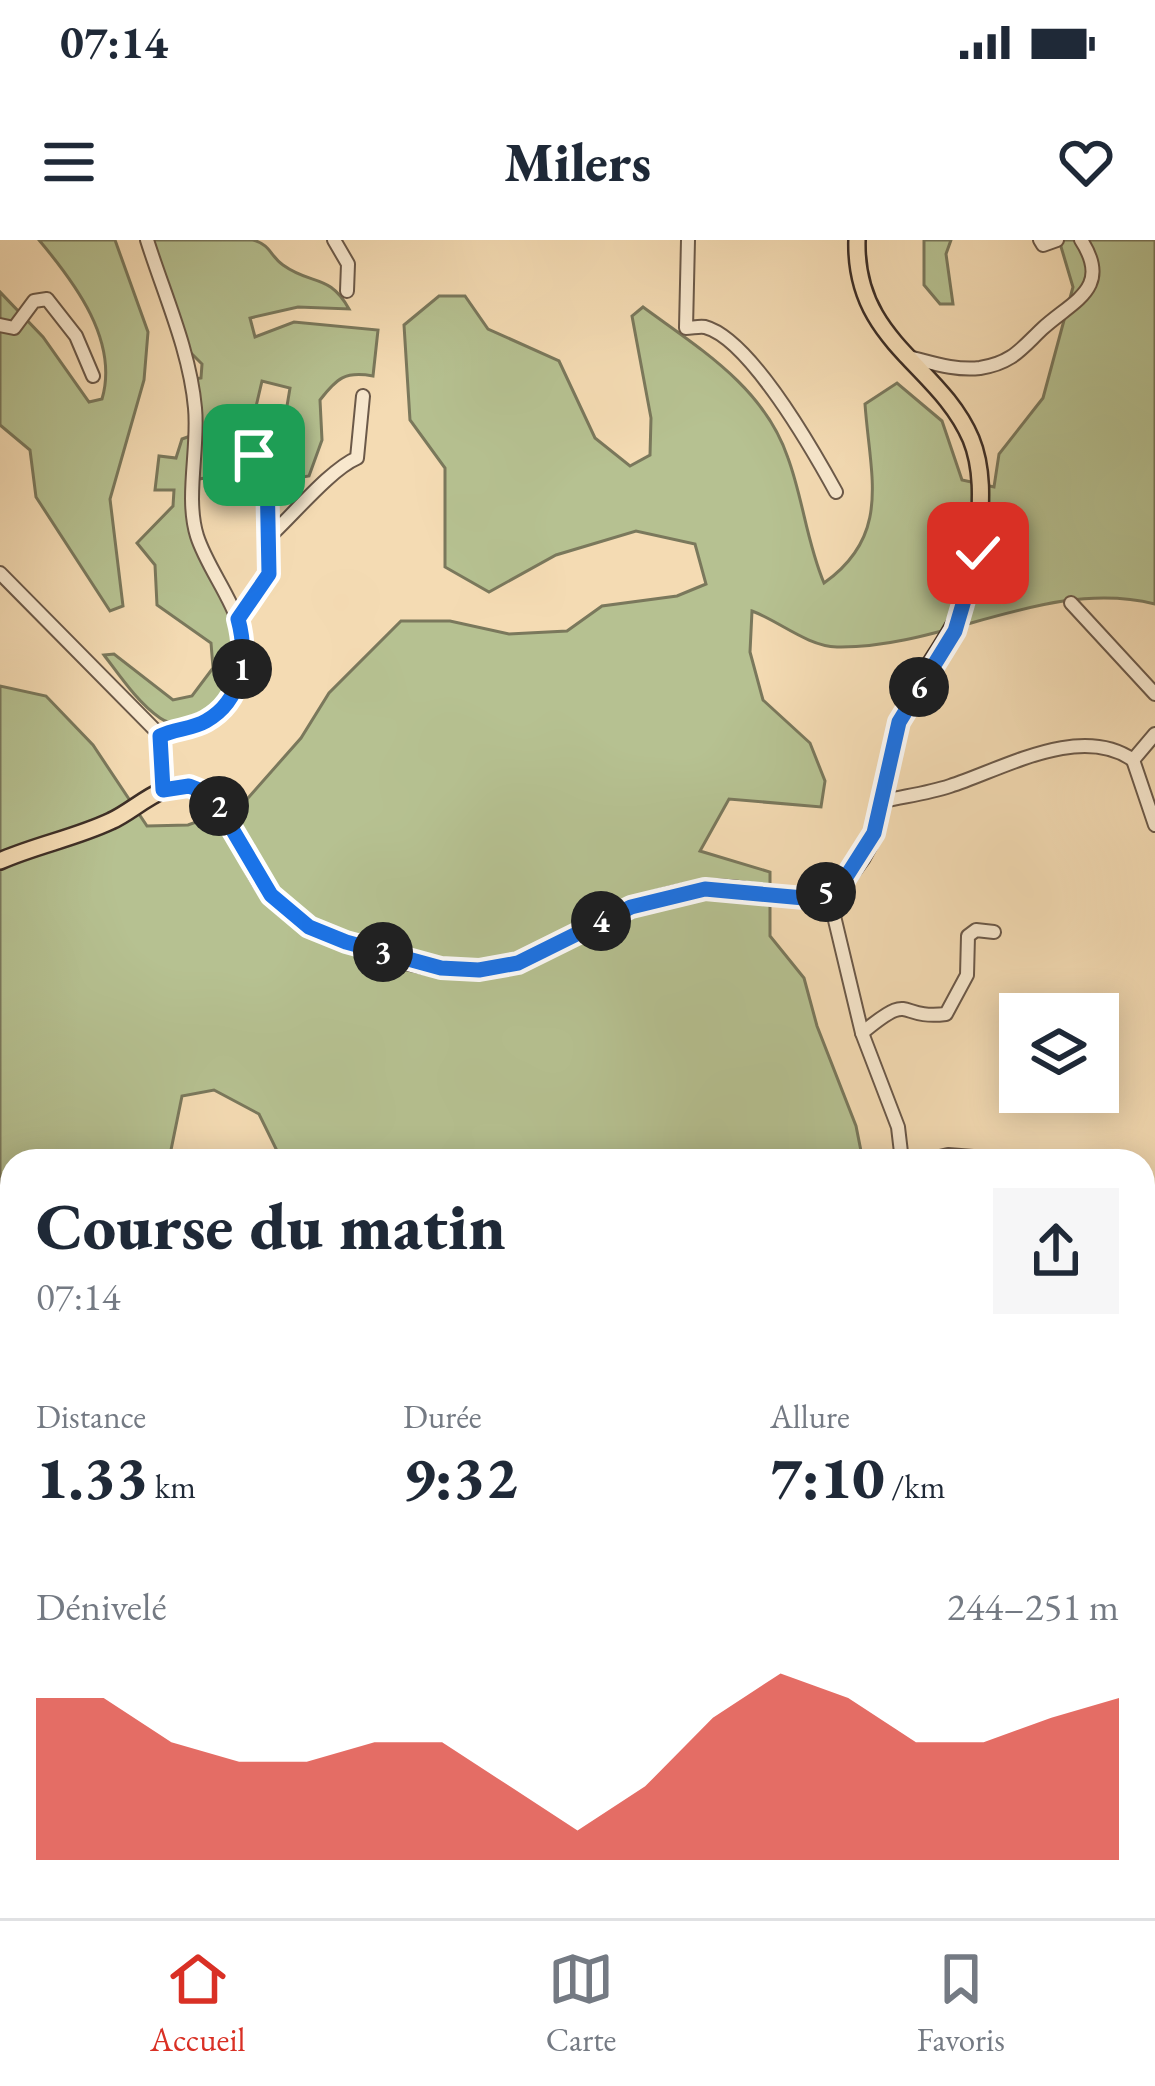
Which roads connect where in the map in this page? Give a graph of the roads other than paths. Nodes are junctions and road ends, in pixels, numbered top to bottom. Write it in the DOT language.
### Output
graph roads {
  1 [pos="147,240"];
  2 [pos="334,240"];
  3 [pos="688,240"];
  4 [pos="857,240"];
  5 [pos="1040,240"];
  6 [pos="1057,240"];
  7 [pos="1081,240"];
  8 [pos="346,291"];
  9 [pos="0,325"];
  10 [pos="904,356"];
  11 [pos="93,376"];
  12 [pos="363,396"];
  13 [pos="253,438"];
  14 [pos="836,492"];
  15 [pos="269,537"];
  16 [pos="0,573"];
  17 [pos="1071,603"];
  18 [pos="238,619"];
  19 [pos="1155,694"];
  20 [pos="1155,734"];
  21 [pos="160,736"];
  22 [pos="1133,760"];
  23 [pos="163,790"];
  24 [pos="884,800"];
  25 [pos="1155,825"];
  26 [pos="0,861"];
  27 [pos="828,891"];
  28 [pos="994,932"];
  29 [pos="862,1033"];
  30 [pos="901,1149"];
  1 -- 18 [label="street"];
  2 -- 8 [label="street"];
  3 -- 14 [label="street"];
  4 -- 10 [label="main road"];
  5 -- 6 [label="street"];
  7 -- 10 [label="street"];
  9 -- 11 [label="street"];
  10 -- 24 [label="main road"];
  12 -- 15 [label="street"];
  13 -- 15 [label="street"];
  15 -- 18 [label="street"];
  16 -- 21 [label="street"];
  17 -- 19 [label="street"];
  18 -- 21 [label="street"];
  20 -- 22 [label="street"];
  21 -- 23 [label="street"];
  22 -- 24 [label="street"];
  22 -- 25 [label="street"];
  23 -- 26 [label="main road"];
  23 -- 27 [label="main road"];
  24 -- 27 [label="main road"];
  27 -- 29 [label="street"];
  28 -- 29 [label="street"];
  29 -- 30 [label="street"];
}
